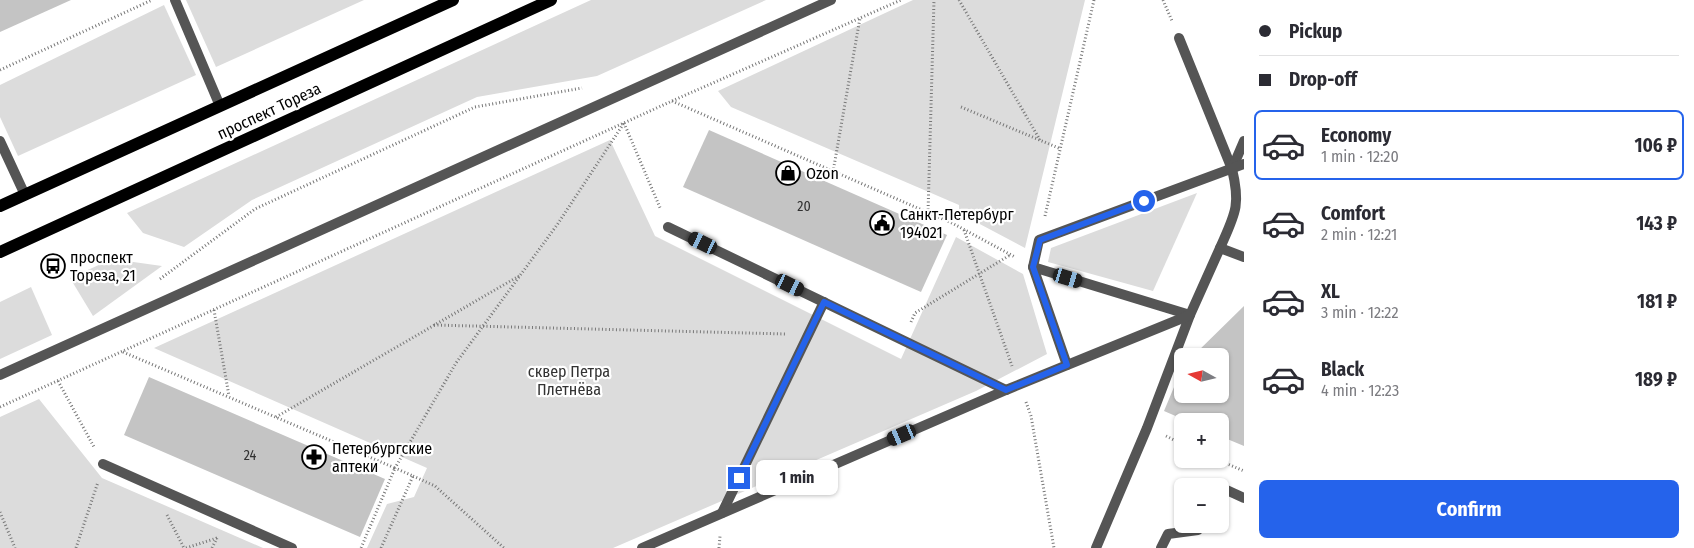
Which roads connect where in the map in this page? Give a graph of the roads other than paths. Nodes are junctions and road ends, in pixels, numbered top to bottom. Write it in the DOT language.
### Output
graph roads {
  1 [pos="175,0"];
  2 [pos="453,0"];
  3 [pos="551,0"];
  4 [pos="831,0"];
  5 [pos="1179,38"];
  6 [pos="220,106"];
  7 [pos="0,141"];
  8 [pos="1244,141"];
  9 [pos="1244,164"];
  10 [pos="1232,169"];
  11 [pos="24,195"];
  12 [pos="0,206"];
  13 [pos="668,226"];
  14 [pos="1220,248"];
  15 [pos="0,252"];
  16 [pos="1244,256"];
  17 [pos="1033,267"];
  18 [pos="824,302"];
  19 [pos="1190,315"];
  20 [pos="1067,365"];
  21 [pos="0,375"];
  22 [pos="1006,390"];
  23 [pos="104,464"];
  24 [pos="1229,492"];
  25 [pos="1244,498"];
  26 [pos="722,513"];
  27 [pos="1176,533"];
  28 [pos="292,548"];
  29 [pos="642,548"];
  30 [pos="1096,548"];
  31 [pos="1162,548"];
  1 -- 6 [label="street"];
  2 -- 6 [label="main road, проспект Тореза"];
  3 -- 15 [label="main road, проспект Тореза"];
  4 -- 21 [label="street"];
  5 -- 10 [label="street"];
  6 -- 11 [label="main road, проспект Тореза"];
  7 -- 11 [label="street"];
  8 -- 10 [label="street"];
  9 -- 10 [label="street"];
  10 -- 14 [label="street"];
  10 -- 17 [label="street"];
  11 -- 12 [label="main road, проспект Тореза"];
  13 -- 18 [label="street"];
  14 -- 16 [label="street"];
  14 -- 19 [label="street"];
  17 -- 19 [label="street"];
  17 -- 20 [label="street"];
  18 -- 22 [label="street"];
  18 -- 26 [label="street"];
  19 -- 20 [label="street"];
  19 -- 30 [label="street"];
  20 -- 22 [label="street"];
  22 -- 26 [label="street"];
  23 -- 28 [label="street"];
  24 -- 25 [label="street"];
  26 -- 29 [label="street"];
  27 -- 31 [label="street"];
}
